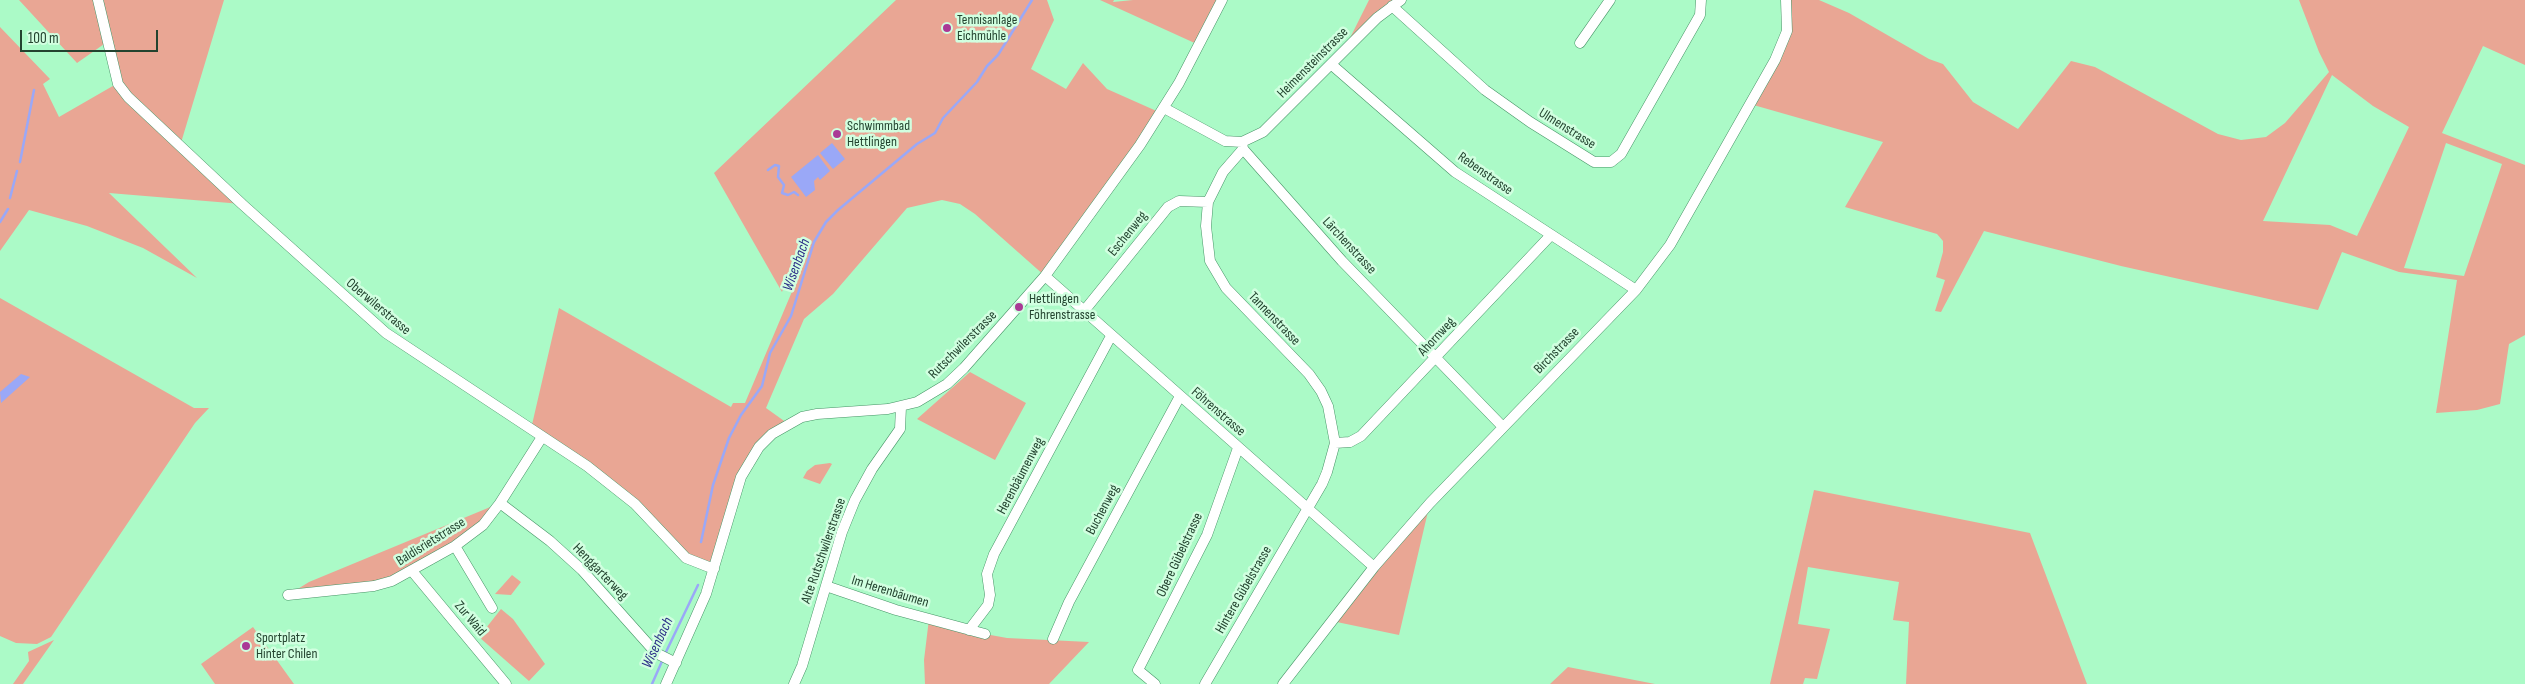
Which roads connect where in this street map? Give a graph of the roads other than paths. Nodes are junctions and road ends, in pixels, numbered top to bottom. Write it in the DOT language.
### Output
graph roads {
  1 [pos="98,0"];
  2 [pos="1222,0"];
  3 [pos="1401,0"];
  4 [pos="1610,0"];
  5 [pos="1701,0"];
  6 [pos="1786,0"];
  7 [pos="1392,6"];
  8 [pos="1580,43"];
  9 [pos="1332,65"];
  10 [pos="1164,108"];
  11 [pos="1242,146"];
  12 [pos="1208,202"];
  13 [pos="1551,235"];
  14 [pos="1045,276"];
  15 [pos="1636,290"];
  16 [pos="1084,311"];
  17 [pos="1111,336"];
  18 [pos="1436,358"];
  19 [pos="1180,396"];
  20 [pos="901,407"];
  21 [pos="1502,426"];
  22 [pos="542,437"];
  23 [pos="1334,443"];
  24 [pos="1238,448"];
  25 [pos="500,503"];
  26 [pos="1307,509"];
  27 [pos="455,546"];
  28 [pos="1374,567"];
  29 [pos="714,569"];
  30 [pos="412,571"];
  31 [pos="826,586"];
  32 [pos="288,595"];
  33 [pos="492,608"];
  34 [pos="969,630"];
  35 [pos="986,634"];
  36 [pos="1053,639"];
  37 [pos="672,662"];
  38 [pos="1150,683"];
  39 [pos="506,684"];
  40 [pos="666,684"];
  41 [pos="794,684"];
  42 [pos="1204,684"];
  43 [pos="1283,684"];
  1 -- 22 [label="street, Oberwilerstrasse"];
  2 -- 10 [label="street, Rutschwilerstrasse"];
  3 -- 7 [label="street, Heimensteinstrasse"];
  4 -- 8 [label="street"];
  5 -- 7 [label="street, Ulmenstrasse"];
  6 -- 15 [label="street, Birchstrasse"];
  7 -- 9 [label="street, Heimensteinstrasse"];
  9 -- 11 [label="street, Heimensteinstrasse"];
  9 -- 13 [label="street, Rebenstrasse"];
  10 -- 11 [label="street"];
  10 -- 14 [label="street, Rutschwilerstrasse"];
  11 -- 12 [label="street, Tannenstrasse"];
  11 -- 18 [label="street, Lärchenstrasse"];
  12 -- 16 [label="street, Eschenweg"];
  12 -- 23 [label="street, Tannenstrasse"];
  13 -- 15 [label="street, Rebenstrasse"];
  13 -- 18 [label="street, Ahornweg"];
  14 -- 16 [label="street, Föhrenstrasse"];
  14 -- 20 [label="street, Rutschwilerstrasse"];
  15 -- 21 [label="street, Birchstrasse"];
  16 -- 17 [label="street, Föhrenstrasse"];
  17 -- 19 [label="street, Föhrenstrasse"];
  17 -- 34 [label="street, Herenbäumenweg"];
  18 -- 21 [label="street, Lärchenstrasse"];
  18 -- 23 [label="street, Ahornweg"];
  19 -- 24 [label="street, Föhrenstrasse"];
  19 -- 36 [label="street, Buchenweg"];
  20 -- 29 [label="street, Rutschwilerstrasse"];
  20 -- 31 [label="street, Alte Rutschwilerstrasse"];
  21 -- 28 [label="street, Birchstrasse"];
  22 -- 25 [label="street, Baldisrietstrasse"];
  22 -- 29 [label="street, Oberwilerstrasse"];
  23 -- 26 [label="street, Tannenstrasse"];
  24 -- 26 [label="street, Föhrenstrasse"];
  24 -- 38 [label="street, Obere Gübelstrasse"];
  25 -- 27 [label="street, Baldisrietstrasse"];
  25 -- 37 [label="street, Henggarterweg"];
  26 -- 28 [label="street, Föhrenstrasse"];
  26 -- 42 [label="street, Hintere Gübelstrasse"];
  27 -- 30 [label="street, Baldisrietstrasse"];
  27 -- 33 [label="street"];
  28 -- 43 [label="street, Birchstrasse"];
  29 -- 37 [label="street, Rutschwilerstrasse"];
  30 -- 32 [label="street, Baldisrietstrasse"];
  30 -- 39 [label="street, Zur Waid"];
  31 -- 34 [label="street, Im Herenbäumen"];
  31 -- 41 [label="street, Alte Rutschwilerstrasse"];
  34 -- 35 [label="street, Im Herenbäumen"];
  37 -- 40 [label="street, Rutschwilerstrasse"];
}
